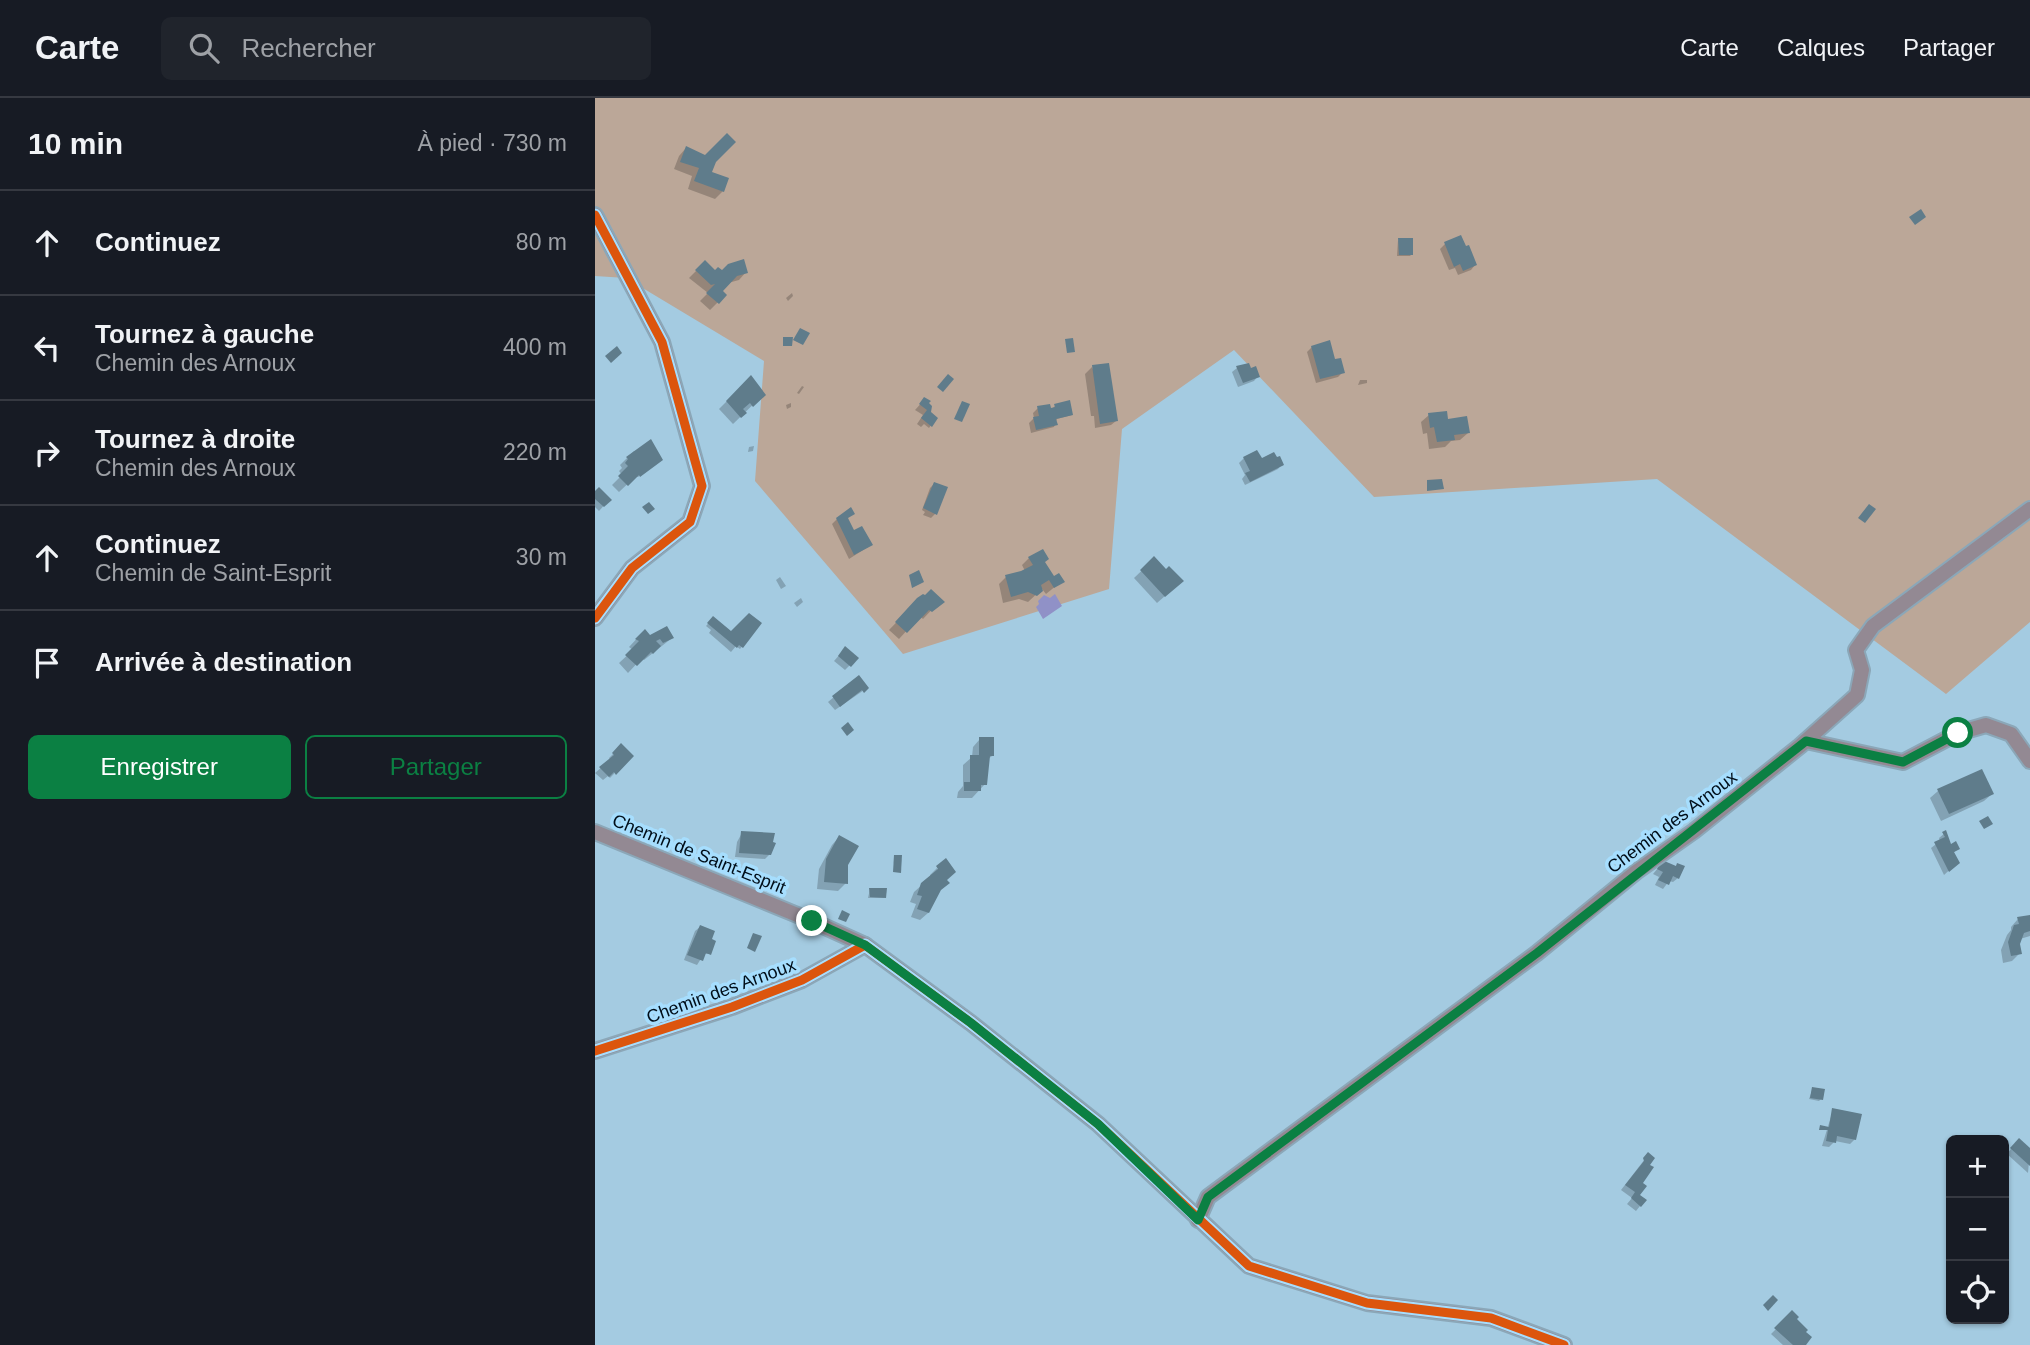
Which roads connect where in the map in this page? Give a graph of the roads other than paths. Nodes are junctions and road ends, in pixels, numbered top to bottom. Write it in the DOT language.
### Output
graph roads {
  1 [pos="595,215"];
  2 [pos="2030,509"];
  3 [pos="595,618"];
  4 [pos="1806,741"];
  5 [pos="2030,761"];
  6 [pos="595,832"];
  7 [pos="865,945"];
  8 [pos="595,1051"];
  9 [pos="1198,1220"];
  10 [pos="1564,1345"];
  1 -- 3 [label="street"];
  2 -- 4 [label="street, Chemin des Arnoux"];
  4 -- 5 [label="street"];
  4 -- 9 [label="street, Chemin des Arnoux"];
  6 -- 7 [label="street, Chemin de Saint-Esprit"];
  7 -- 8 [label="street, Chemin des Arnoux"];
  7 -- 9 [label="street"];
  9 -- 10 [label="street"];
}
